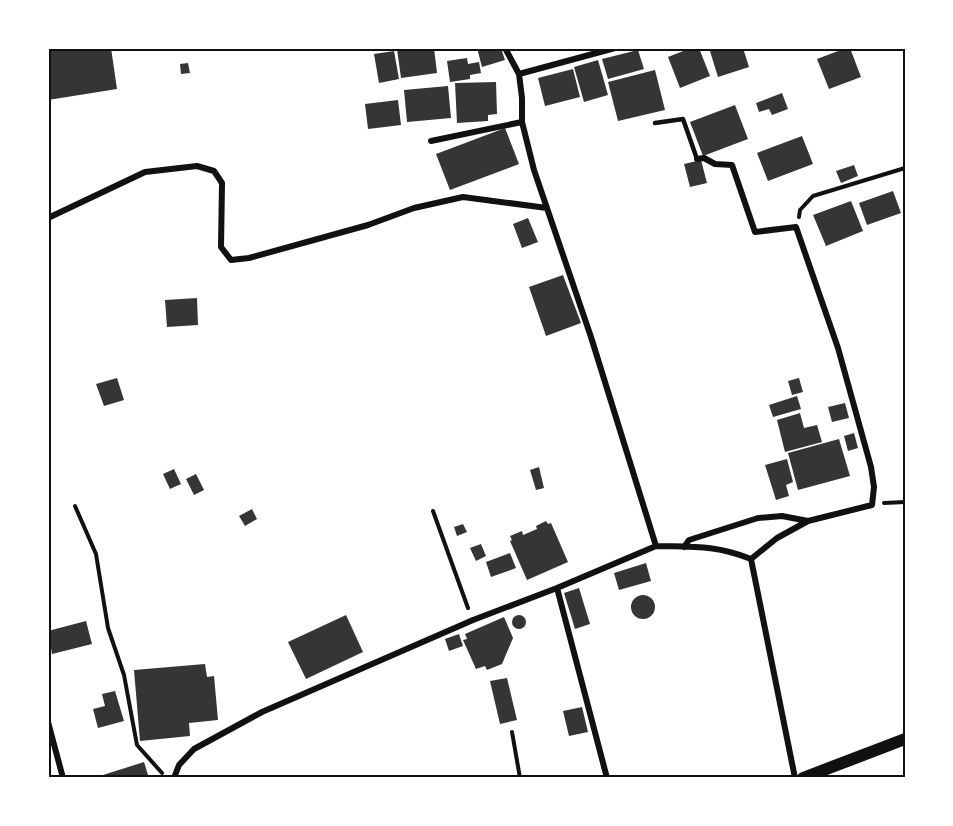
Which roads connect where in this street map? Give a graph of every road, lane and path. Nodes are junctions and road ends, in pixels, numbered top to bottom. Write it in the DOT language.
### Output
graph roads {
  1 [pos="505,48"];
  2 [pos="615,48"];
  3 [pos="519,74"];
  4 [pos="522,122"];
  5 [pos="655,123"];
  6 [pos="431,141"];
  7 [pos="697,159"];
  8 [pos="905,168"];
  9 [pos="547,208"];
  10 [pos="48,218"];
  11 [pos="796,227"];
  12 [pos="905,501"];
  13 [pos="872,505"];
  14 [pos="75,506"];
  15 [pos="433,511"];
  16 [pos="808,521"];
  17 [pos="656,546"];
  18 [pos="684,546"];
  19 [pos="751,559"];
  20 [pos="557,588"];
  21 [pos="473,620"];
  22 [pos="48,722"];
  23 [pos="512,732"];
  24 [pos="905,739"];
  25 [pos="63,778"];
  26 [pos="167,778"];
  27 [pos="174,778"];
  28 [pos="520,778"];
  29 [pos="607,778"];
  30 [pos="795,778"];
  31 [pos="803,778"];
  1 -- 3 [label="street"];
  2 -- 3 [label="street"];
  3 -- 4 [label="street"];
  4 -- 6 [label="street"];
  4 -- 9 [label="street"];
  5 -- 7 [label="lane"];
  7 -- 11 [label="street"];
  8 -- 11 [label="path"];
  9 -- 10 [label="street"];
  9 -- 17 [label="street"];
  11 -- 13 [label="street"];
  12 -- 13 [label="path"];
  13 -- 16 [label="street"];
  14 -- 26 [label="path"];
  15 -- 21 [label="path"];
  16 -- 18 [label="street"];
  16 -- 19 [label="street"];
  17 -- 18 [label="street"];
  17 -- 20 [label="street"];
  18 -- 19 [label="street"];
  19 -- 30 [label="street"];
  20 -- 21 [label="street"];
  20 -- 29 [label="street"];
  21 -- 27 [label="street"];
  22 -- 25 [label="street"];
  23 -- 28 [label="path"];
  24 -- 31 [label="main road"];
}
